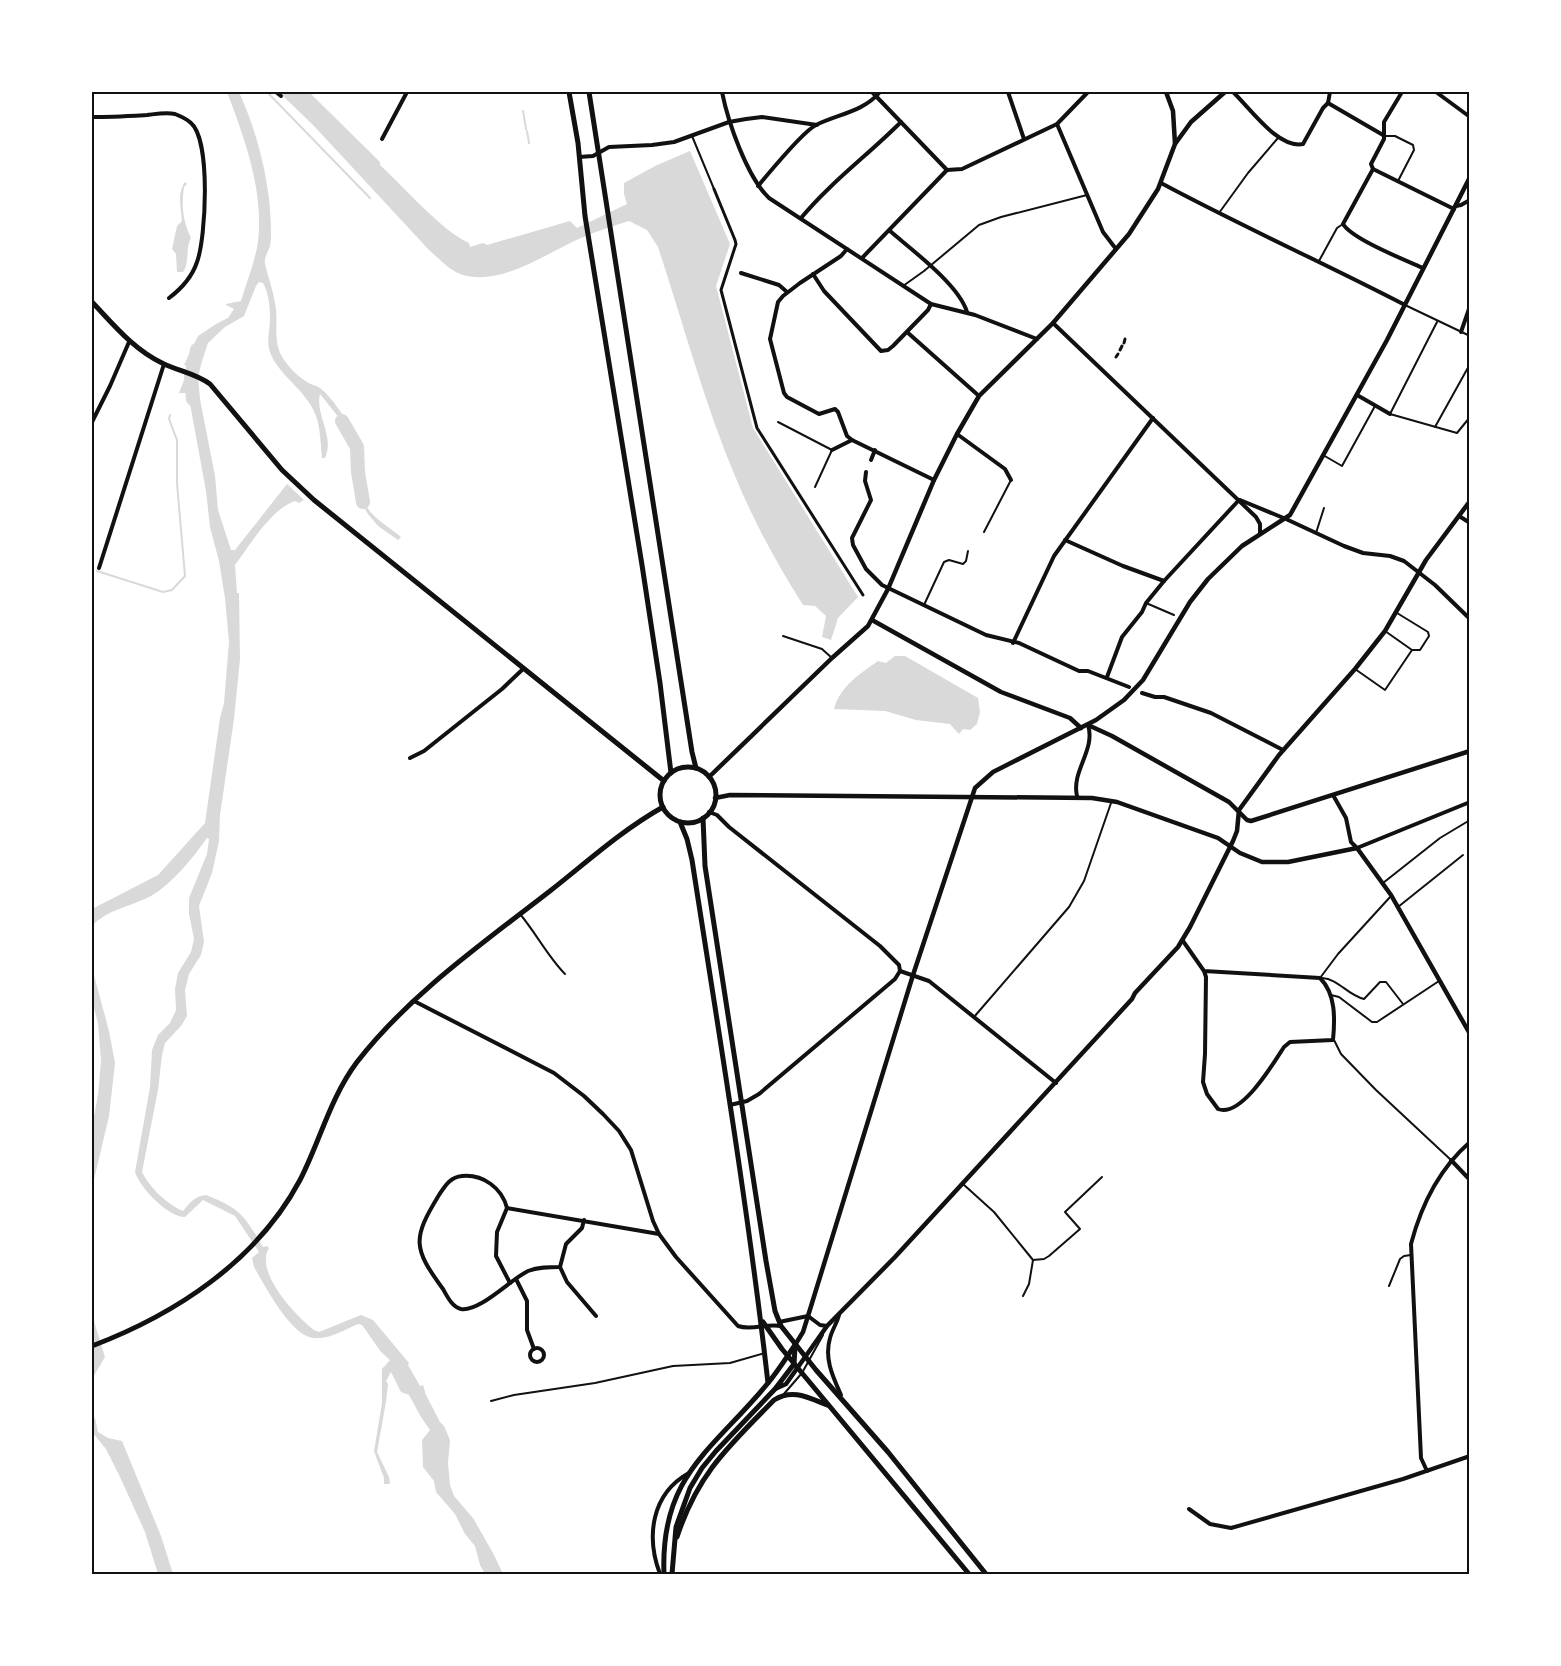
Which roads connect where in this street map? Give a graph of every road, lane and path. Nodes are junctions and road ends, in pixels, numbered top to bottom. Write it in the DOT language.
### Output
graph roads {
  1 [pos="276,92"];
  2 [pos="407,92"];
  3 [pos="569,92"];
  4 [pos="589,92"];
  5 [pos="722,92"];
  6 [pos="872,92"];
  7 [pos="880,92"];
  8 [pos="1008,92"];
  9 [pos="1088,92"];
  10 [pos="1166,92"];
  11 [pos="1226,92"];
  12 [pos="1233,92"];
  13 [pos="1330,92"];
  14 [pos="1402,92"];
  15 [pos="1436,92"];
  16 [pos="876,96"];
  17 [pos="281,98"];
  18 [pos="1328,103"];
  19 [pos="92,117"];
  20 [pos="1470,117"];
  21 [pos="729,122"];
  22 [pos="901,122"];
  23 [pos="1057,124"];
  24 [pos="817,125"];
  25 [pos="692,136"];
  26 [pos="1384,136"];
  27 [pos="1024,138"];
  28 [pos="1278,138"];
  29 [pos="382,140"];
  30 [pos="597,144"];
  31 [pos="1175,144"];
  32 [pos="605,148"];
  33 [pos="598,152"];
  34 [pos="579,157"];
  35 [pos="1372,169"];
  36 [pos="948,170"];
  37 [pos="1470,177"];
  38 [pos="1398,181"];
  39 [pos="1161,183"];
  40 [pos="758,186"];
  41 [pos="714,189"];
  42 [pos="1087,195"];
  43 [pos="1470,200"];
  44 [pos="1455,207"];
  45 [pos="1219,213"];
  46 [pos="801,218"];
  47 [pos="1343,224"];
  48 [pos="890,231"];
  49 [pos="847,249"];
  50 [pos="1116,249"];
  51 [pos="862,258"];
  52 [pos="1318,261"];
  53 [pos="930,266"];
  54 [pos="1423,268"];
  55 [pos="741,273"];
  56 [pos="813,274"];
  57 [pos="903,286"];
  58 [pos="787,292"];
  59 [pos="169,298"];
  60 [pos="92,302"];
  61 [pos="931,304"];
  62 [pos="1405,305"];
  63 [pos="1470,306"];
  64 [pos="967,312"];
  65 [pos="1437,322"];
  66 [pos="1053,323"];
  67 [pos="907,332"];
  68 [pos="1461,332"];
  69 [pos="1470,336"];
  70 [pos="1037,340"];
  71 [pos="129,342"];
  72 [pos="164,364"];
  73 [pos="1470,364"];
  74 [pos="1357,395"];
  75 [pos="979,396"];
  76 [pos="1376,406"];
  77 [pos="1390,414"];
  78 [pos="1470,417"];
  79 [pos="1153,418"];
  80 [pos="92,422"];
  81 [pos="778,422"];
  82 [pos="1435,427"];
  83 [pos="957,434"];
  84 [pos="852,440"];
  85 [pos="832,450"];
  86 [pos="875,450"];
  87 [pos="1323,455"];
  88 [pos="871,460"];
  89 [pos="866,472"];
  90 [pos="934,480"];
  91 [pos="1011,480"];
  92 [pos="815,487"];
  93 [pos="1239,500"];
  94 [pos="1470,501"];
  95 [pos="1324,508"];
  96 [pos="1459,516"];
  97 [pos="1286,519"];
  98 [pos="1470,523"];
  99 [pos="984,532"];
  100 [pos="1316,533"];
  101 [pos="1260,534"];
  102 [pos="1065,539"];
  103 [pos="968,551"];
  104 [pos="99,568"];
  105 [pos="1420,572"];
  106 [pos="1164,581"];
  107 [pos="888,589"];
  108 [pos="863,595"];
  109 [pos="1146,603"];
  110 [pos="924,605"];
  111 [pos="1397,613"];
  112 [pos="1174,615"];
  113 [pos="1469,617"];
  114 [pos="872,620"];
  115 [pos="1385,631"];
  116 [pos="783,636"];
  117 [pos="1013,643"];
  118 [pos="1412,650"];
  119 [pos="832,658"];
  120 [pos="523,669"];
  121 [pos="1355,669"];
  122 [pos="1107,678"];
  123 [pos="1130,687"];
  124 [pos="1142,693"];
  125 [pos="1088,725"];
  126 [pos="1081,728"];
  127 [pos="1283,750"];
  128 [pos="1470,751"];
  129 [pos="410,758"];
  130 [pos="696,768"];
  131 [pos="671,773"];
  132 [pos="709,777"];
  133 [pos="664,781"];
  134 [pos="1333,795"];
  135 [pos="1077,796"];
  136 [pos="971,797"];
  137 [pos="715,798"];
  138 [pos="1112,801"];
  139 [pos="1470,802"];
  140 [pos="663,807"];
  141 [pos="1239,810"];
  142 [pos="709,812"];
  143 [pos="703,818"];
  144 [pos="1470,820"];
  145 [pos="680,822"];
  146 [pos="1230,847"];
  147 [pos="1357,848"];
  148 [pos="1463,855"];
  149 [pos="1383,883"];
  150 [pos="1391,895"];
  151 [pos="1398,907"];
  152 [pos="520,914"];
  153 [pos="1182,941"];
  154 [pos="900,971"];
  155 [pos="1204,971"];
  156 [pos="565,974"];
  157 [pos="914,975"];
  158 [pos="1320,978"];
  159 [pos="1439,980"];
  160 [pos="1331,995"];
  161 [pos="414,1001"];
  162 [pos="1403,1004"];
  163 [pos="974,1017"];
  164 [pos="1470,1034"];
  165 [pos="1333,1040"];
  166 [pos="1056,1083"];
  167 [pos="742,1103"];
  168 [pos="730,1105"];
  169 [pos="1470,1142"];
  170 [pos="1451,1160"];
  171 [pos="1102,1177"];
  172 [pos="1470,1180"];
  173 [pos="963,1184"];
  174 [pos="507,1208"];
  175 [pos="584,1220"];
  176 [pos="659,1234"];
  177 [pos="1411,1255"];
  178 [pos="1033,1260"];
  179 [pos="560,1267"];
  180 [pos="516,1279"];
  181 [pos="510,1283"];
  182 [pos="1389,1286"];
  183 [pos="1023,1296"];
  184 [pos="839,1315"];
  185 [pos="596,1316"];
  186 [pos="808,1316"];
  187 [pos="780,1324"];
  188 [pos="764,1325"];
  189 [pos="827,1326"];
  190 [pos="795,1345"];
  191 [pos="92,1346"];
  192 [pos="534,1349"];
  193 [pos="765,1353"];
  194 [pos="788,1356"];
  195 [pos="807,1359"];
  196 [pos="798,1368"];
  197 [pos="768,1383"];
  198 [pos="783,1395"];
  199 [pos="842,1399"];
  200 [pos="491,1401"];
  201 [pos="827,1405"];
  202 [pos="1470,1456"];
  203 [pos="1427,1471"];
  204 [pos="688,1473"];
  205 [pos="1189,1509"];
  206 [pos="673,1550"];
  207 [pos="662,1575"];
  208 [pos="672,1575"];
  209 [pos="969,1575"];
  210 [pos="986,1575"];
  1 -- 17 [label="street"];
  2 -- 29 [label="street"];
  3 -- 34 [label="main road"];
  4 -- 30 [label="main road"];
  5 -- 21 [label="street"];
  6 -- 16 [label="street"];
  7 -- 16 [label="street"];
  8 -- 27 [label="street"];
  9 -- 23 [label="street"];
  10 -- 31 [label="street"];
  11 -- 31 [label="street"];
  12 -- 28 [label="street"];
  13 -- 18 [label="street"];
  14 -- 26 [label="street"];
  15 -- 20 [label="street"];
  16 -- 22 [label="street"];
  16 -- 24 [label="street"];
  18 -- 26 [label="street"];
  18 -- 28 [label="street"];
  19 -- 59 [label="street"];
  21 -- 24 [label="street"];
  21 -- 25 [label="street"];
  21 -- 40 [label="street"];
  22 -- 36 [label="street"];
  22 -- 46 [label="street"];
  23 -- 27 [label="street"];
  23 -- 42 [label="street"];
  24 -- 40 [label="street"];
  25 -- 32 [label="street"];
  25 -- 41 [label="lane"];
  26 -- 35 [label="street"];
  26 -- 38 [label="lane"];
  27 -- 36 [label="street"];
  28 -- 45 [label="lane"];
  30 -- 32 [label="street"];
  30 -- 33 [label="main road"];
  31 -- 39 [label="street"];
  32 -- 33 [label="street"];
  33 -- 34 [label="street"];
  33 -- 130 [label="main road"];
  34 -- 131 [label="main road"];
  35 -- 38 [label="street"];
  35 -- 47 [label="street"];
  36 -- 48 [label="street"];
  37 -- 44 [label="street"];
  38 -- 44 [label="street"];
  39 -- 45 [label="street"];
  39 -- 50 [label="street"];
  40 -- 46 [label="street"];
  41 -- 108 [label="street"];
  42 -- 50 [label="street"];
  42 -- 53 [label="lane"];
  43 -- 44 [label="street"];
  44 -- 54 [label="street"];
  45 -- 52 [label="street"];
  46 -- 49 [label="street"];
  47 -- 52 [label="lane"];
  47 -- 54 [label="street"];
  48 -- 51 [label="street"];
  48 -- 53 [label="street"];
  49 -- 51 [label="street"];
  49 -- 56 [label="street"];
  50 -- 66 [label="street"];
  51 -- 57 [label="street"];
  52 -- 62 [label="street"];
  53 -- 57 [label="lane"];
  53 -- 64 [label="street"];
  54 -- 62 [label="street"];
  55 -- 58 [label="street"];
  56 -- 58 [label="street"];
  56 -- 67 [label="street"];
  57 -- 61 [label="street"];
  58 -- 84 [label="street"];
  60 -- 71 [label="main road"];
  61 -- 64 [label="street"];
  61 -- 67 [label="street"];
  62 -- 65 [label="lane"];
  62 -- 74 [label="street"];
  63 -- 68 [label="street"];
  64 -- 70 [label="street"];
  65 -- 68 [label="lane"];
  65 -- 77 [label="lane"];
  66 -- 70 [label="street"];
  66 -- 79 [label="street"];
  67 -- 75 [label="street"];
  68 -- 69 [label="lane"];
  70 -- 75 [label="street"];
  71 -- 72 [label="main road"];
  71 -- 80 [label="street"];
  72 -- 104 [label="street"];
  72 -- 120 [label="main road"];
  73 -- 82 [label="lane"];
  74 -- 76 [label="street"];
  74 -- 87 [label="street"];
  75 -- 83 [label="street"];
  76 -- 77 [label="street"];
  76 -- 87 [label="lane"];
  77 -- 82 [label="lane"];
  78 -- 82 [label="lane"];
  79 -- 93 [label="street"];
  79 -- 102 [label="street"];
  81 -- 85 [label="lane"];
  83 -- 90 [label="street"];
  83 -- 91 [label="street"];
  84 -- 85 [label="street"];
  84 -- 86 [label="street"];
  85 -- 92 [label="lane"];
  86 -- 88 [label="street"];
  86 -- 90 [label="street"];
  87 -- 97 [label="street"];
  89 -- 107 [label="street"];
  90 -- 107 [label="street"];
  91 -- 99 [label="lane"];
  93 -- 97 [label="street"];
  93 -- 101 [label="street"];
  93 -- 106 [label="street"];
  94 -- 96 [label="street"];
  95 -- 100 [label="lane"];
  96 -- 98 [label="street"];
  96 -- 105 [label="street"];
  97 -- 100 [label="street"];
  97 -- 101 [label="street"];
  100 -- 105 [label="street"];
  101 -- 125 [label="street"];
  102 -- 106 [label="street"];
  102 -- 117 [label="street"];
  103 -- 110 [label="lane"];
  105 -- 111 [label="street"];
  105 -- 113 [label="street"];
  106 -- 109 [label="street"];
  107 -- 110 [label="street"];
  107 -- 114 [label="street"];
  109 -- 112 [label="lane"];
  109 -- 122 [label="street"];
  110 -- 117 [label="street"];
  111 -- 115 [label="street"];
  111 -- 118 [label="lane"];
  114 -- 119 [label="street"];
  114 -- 126 [label="street"];
  115 -- 118 [label="lane"];
  115 -- 121 [label="street"];
  116 -- 119 [label="lane"];
  117 -- 122 [label="street"];
  118 -- 121 [label="lane"];
  119 -- 132 [label="street"];
  120 -- 129 [label="street"];
  120 -- 133 [label="main road"];
  121 -- 127 [label="street"];
  122 -- 123 [label="street"];
  124 -- 127 [label="street"];
  125 -- 126 [label="street"];
  125 -- 135 [label="street"];
  125 -- 141 [label="street"];
  126 -- 136 [label="street"];
  127 -- 141 [label="street"];
  128 -- 134 [label="street"];
  130 -- 131 [label="main road"];
  130 -- 132 [label="main road"];
  131 -- 133 [label="main road"];
  132 -- 137 [label="main road"];
  133 -- 140 [label="main road"];
  134 -- 141 [label="street"];
  134 -- 147 [label="street"];
  135 -- 136 [label="street"];
  135 -- 138 [label="street"];
  136 -- 137 [label="street"];
  136 -- 157 [label="street"];
  137 -- 142 [label="main road"];
  138 -- 146 [label="street"];
  138 -- 163 [label="lane"];
  139 -- 147 [label="street"];
  140 -- 145 [label="main road"];
  140 -- 152 [label="main road"];
  141 -- 146 [label="street"];
  142 -- 143 [label="main road"];
  142 -- 154 [label="street"];
  143 -- 145 [label="main road"];
  143 -- 167 [label="main road"];
  144 -- 149 [label="lane"];
  145 -- 168 [label="main road"];
  146 -- 147 [label="street"];
  146 -- 153 [label="street"];
  147 -- 149 [label="street"];
  148 -- 151 [label="lane"];
  149 -- 150 [label="street"];
  150 -- 151 [label="street"];
  150 -- 158 [label="lane"];
  151 -- 159 [label="street"];
  152 -- 156 [label="lane"];
  152 -- 161 [label="main road"];
  153 -- 155 [label="street"];
  153 -- 166 [label="street"];
  154 -- 157 [label="street"];
  154 -- 167 [label="street"];
  155 -- 158 [label="street"];
  155 -- 165 [label="street"];
  157 -- 163 [label="street"];
  157 -- 186 [label="street"];
  158 -- 160 [label="street"];
  158 -- 162 [label="lane"];
  159 -- 162 [label="lane"];
  159 -- 164 [label="street"];
  160 -- 162 [label="lane"];
  160 -- 165 [label="street"];
  161 -- 176 [label="street"];
  161 -- 191 [label="main road"];
  163 -- 166 [label="street"];
  165 -- 170 [label="lane"];
  166 -- 173 [label="street"];
  167 -- 168 [label="street"];
  167 -- 187 [label="main road"];
  168 -- 188 [label="main road"];
  169 -- 170 [label="street"];
  170 -- 172 [label="street"];
  170 -- 177 [label="street"];
  171 -- 178 [label="lane"];
  173 -- 178 [label="lane"];
  173 -- 184 [label="street"];
  174 -- 175 [label="street"];
  174 -- 181 [label="street"];
  174 -- 181 [label="street"];
  175 -- 176 [label="street"];
  175 -- 179 [label="street"];
  176 -- 188 [label="street"];
  177 -- 182 [label="lane"];
  177 -- 203 [label="street"];
  178 -- 183 [label="lane"];
  179 -- 180 [label="street"];
  179 -- 185 [label="street"];
  180 -- 181 [label="street"];
  180 -- 192 [label="street"];
  184 -- 189 [label="street"];
  184 -- 199 [label="street"];
  186 -- 187 [label="street"];
  186 -- 189 [label="street"];
  186 -- 190 [label="street"];
  187 -- 188 [label="street"];
  187 -- 190 [label="main road"];
  188 -- 193 [label="main road"];
  188 -- 194 [label="main road"];
  189 -- 195 [label="street"];
  190 -- 194 [label="main road"];
  190 -- 195 [label="main road"];
  190 -- 196 [label="main road"];
  193 -- 197 [label="main road"];
  193 -- 200 [label="lane"];
  194 -- 196 [label="main road"];
  194 -- 197 [label="main road"];
  195 -- 196 [label="street"];
  195 -- 199 [label="main road"];
  196 -- 198 [label="lane"];
  196 -- 201 [label="main road"];
  196 -- 206 [label="main road"];
  197 -- 204 [label="main road"];
  198 -- 201 [label="main road"];
  198 -- 206 [label="main road"];
  199 -- 210 [label="main road"];
  201 -- 209 [label="main road"];
  202 -- 203 [label="street"];
  203 -- 205 [label="street"];
  204 -- 207 [label="main road"];
  204 -- 207 [label="street"];
  206 -- 208 [label="main road"];
}
